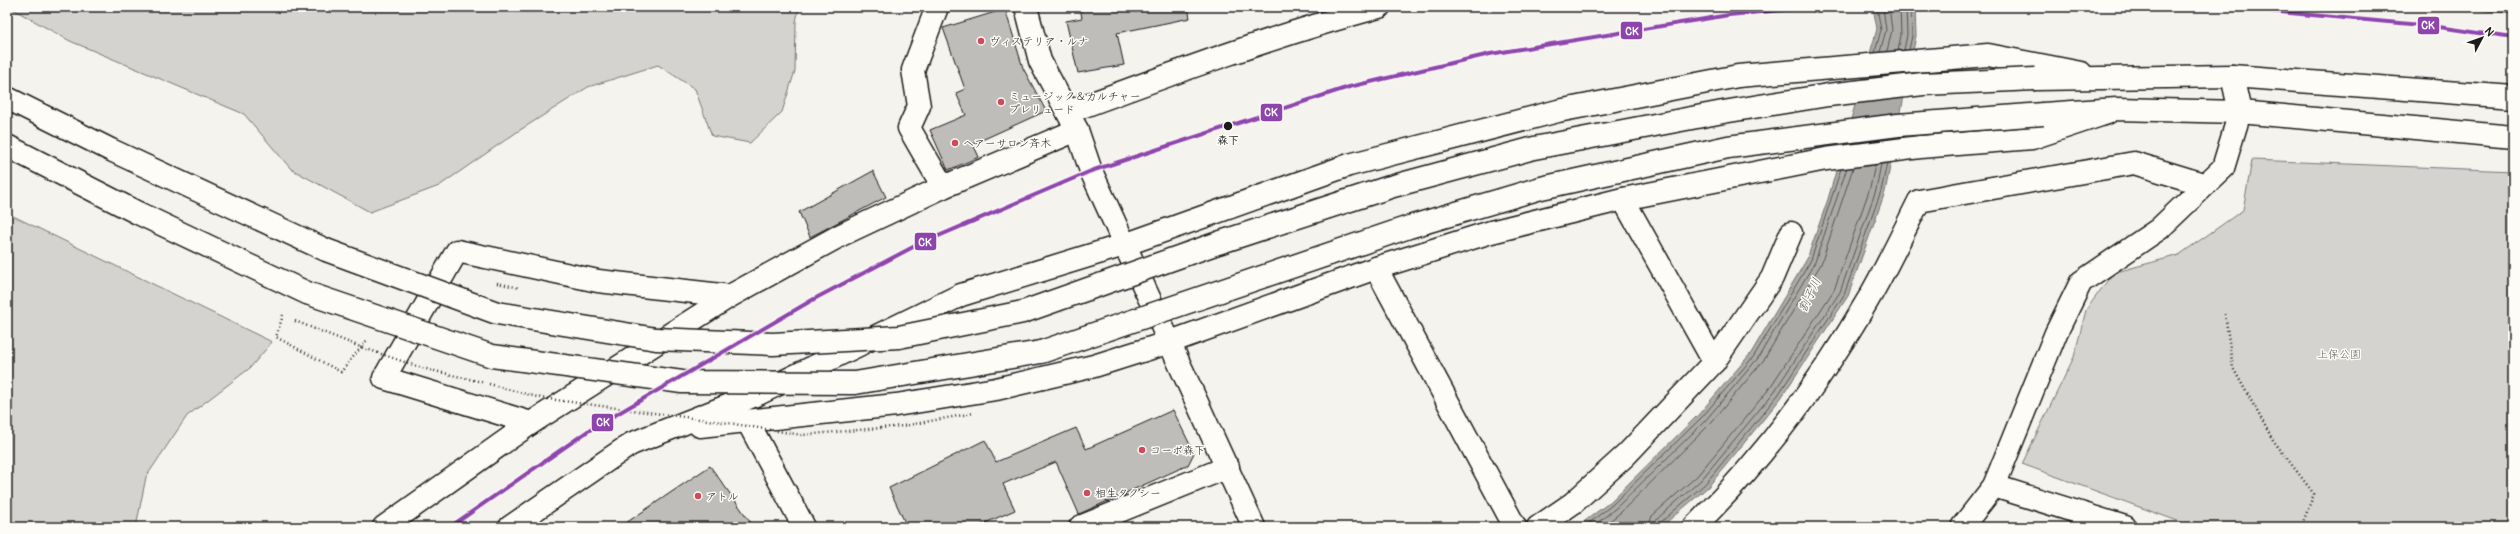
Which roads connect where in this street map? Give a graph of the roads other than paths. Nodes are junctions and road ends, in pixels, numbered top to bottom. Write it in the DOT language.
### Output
graph roads {
  1 [pos="937,7"];
  2 [pos="1026,7"];
  3 [pos="1380,7"];
  4 [pos="2095,76"];
  5 [pos="2232,76"];
  6 [pos="2513,97"];
  7 [pos="7,98"];
  8 [pos="2118,109"];
  9 [pos="2240,112"];
  10 [pos="1072,121"];
  11 [pos="2513,137"];
  12 [pos="7,146"];
  13 [pos="2203,184"];
  14 [pos="943,187"];
  15 [pos="1623,199"];
  16 [pos="1791,233"];
  17 [pos="1124,245"];
  18 [pos="1376,268"];
  19 [pos="730,296"];
  20 [pos="1170,342"];
  21 [pos="1714,362"];
  22 [pos="747,420"];
  23 [pos="531,423"];
  24 [pos="631,444"];
  25 [pos="1228,467"];
  26 [pos="1994,486"];
  27 [pos="384,527"];
  28 [pos="510,527"];
  29 [pos="804,527"];
  30 [pos="1080,527"];
  31 [pos="1254,527"];
  32 [pos="1515,527"];
  33 [pos="1538,527"];
  34 [pos="1694,527"];
  35 [pos="1962,527"];
  36 [pos="2125,527"];
  1 -- 14 [label="street"];
  2 -- 10 [label="street"];
  3 -- 10 [label="street"];
  4 -- 5 [label="street"];
  4 -- 7 [label="street, bridge"];
  4 -- 17 [label="street"];
  5 -- 6 [label="street"];
  5 -- 9 [label="street"];
  8 -- 9 [label="street"];
  8 -- 12 [label="street, bridge"];
  8 -- 15 [label="street"];
  9 -- 11 [label="street"];
  9 -- 13 [label="street"];
  10 -- 14 [label="street"];
  10 -- 17 [label="street"];
  13 -- 26 [label="street"];
  13 -- 34 [label="street"];
  14 -- 19 [label="street"];
  15 -- 18 [label="street"];
  15 -- 21 [label="street"];
  16 -- 21 [label="street"];
  17 -- 20 [label="street"];
  17 -- 24 [label="street"];
  18 -- 20 [label="street"];
  18 -- 32 [label="street"];
  19 -- 23 [label="street"];
  19 -- 23 [label="street"];
  20 -- 22 [label="street"];
  20 -- 25 [label="street"];
  21 -- 33 [label="street"];
  22 -- 24 [label="street"];
  22 -- 29 [label="street"];
  23 -- 27 [label="street"];
  24 -- 28 [label="street"];
  25 -- 30 [label="street"];
  25 -- 31 [label="street"];
  26 -- 35 [label="street"];
  26 -- 36 [label="street"];
}
